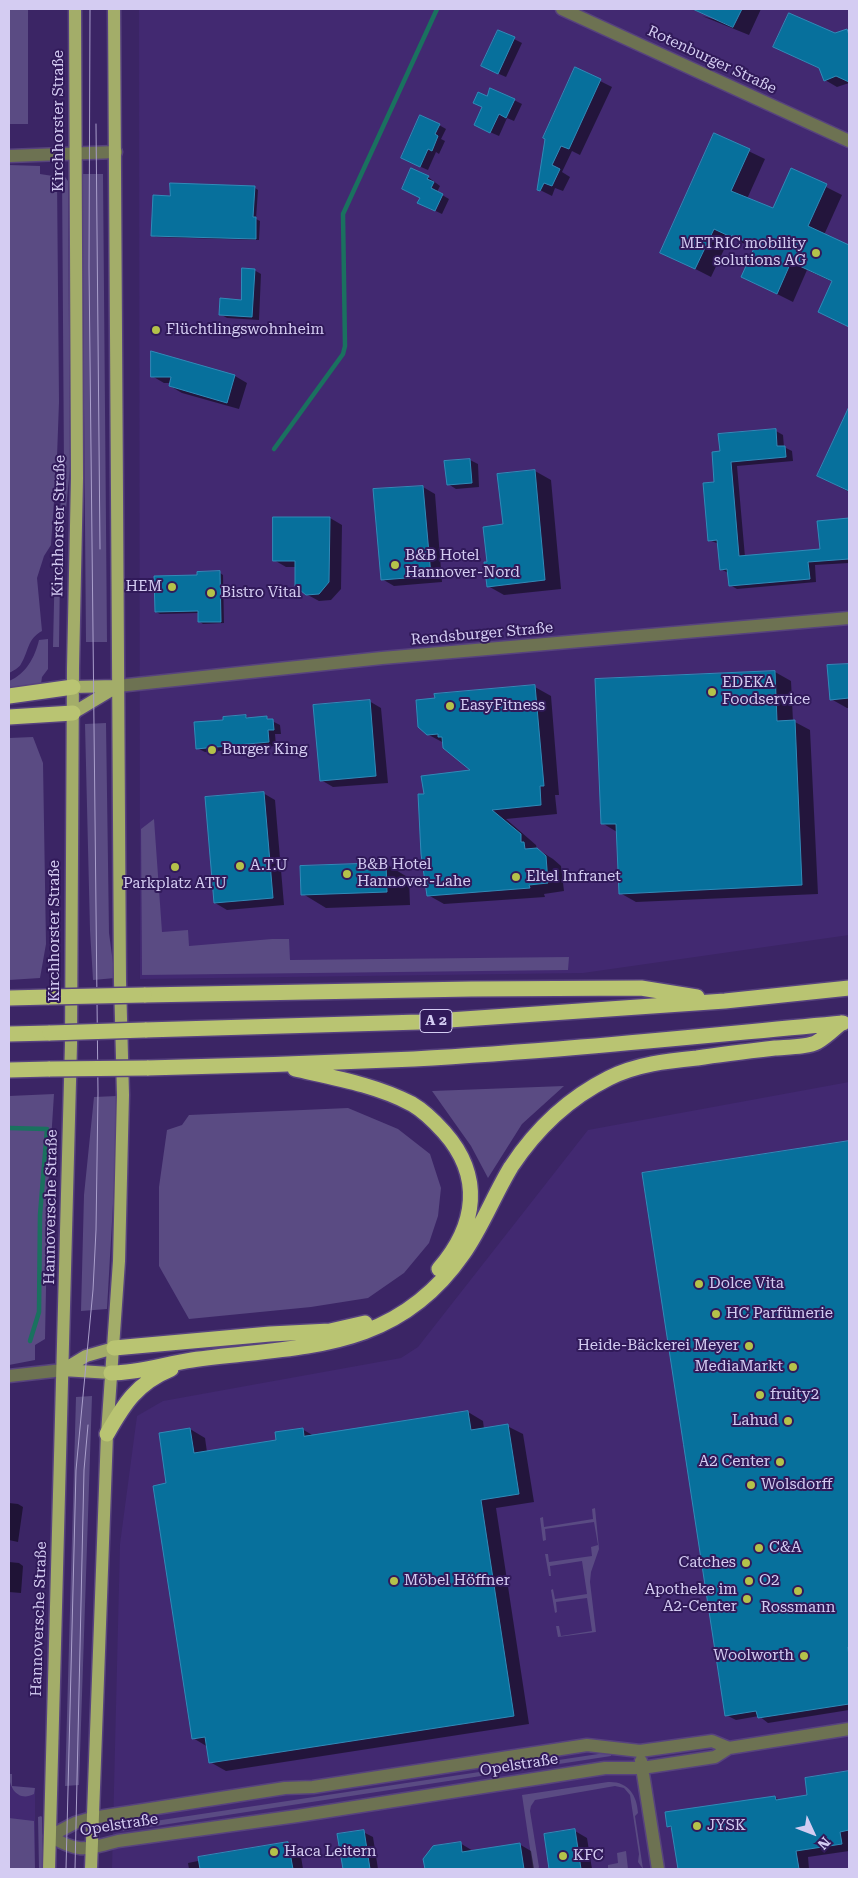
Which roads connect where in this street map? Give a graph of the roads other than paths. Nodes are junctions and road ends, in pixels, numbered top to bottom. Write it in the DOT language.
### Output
graph roads {
  1 [pos="75,9"];
  2 [pos="114,9"];
  3 [pos="562,9"];
  4 [pos="849,141"];
  5 [pos="116,152"];
  6 [pos="75,154"];
  7 [pos="9,156"];
  8 [pos="849,618"];
  9 [pos="118,686"];
  10 [pos="73,687"];
  11 [pos="9,696"];
  12 [pos="73,713"];
  13 [pos="9,718"];
  14 [pos="849,988"];
  15 [pos="9,998"];
  16 [pos="725,1001"];
  17 [pos="845,1023"];
  18 [pos="9,1034"];
  19 [pos="71,1044"];
  20 [pos="274,1065"];
  21 [pos="9,1070"];
  22 [pos="114,1348"];
  23 [pos="192,1360"];
  24 [pos="63,1370"];
  25 [pos="111,1374"];
  26 [pos="9,1376"];
  27 [pos="107,1434"];
  28 [pos="849,1728"];
  29 [pos="729,1748"];
  30 [pos="640,1751"];
  31 [pos="642,1768"];
  32 [pos="92,1818"];
  33 [pos="50,1836"];
  34 [pos="92,1848"];
  35 [pos="49,1869"];
  36 [pos="91,1869"];
  37 [pos="658,1869"];
  1 -- 6 [label="main road, Kirchhorster Straße"];
  2 -- 5 [label="main road"];
  3 -- 4 [label="street, Rotenburger Straße"];
  5 -- 6 [label="street"];
  5 -- 9 [label="main road"];
  6 -- 7 [label="street"];
  6 -- 10 [label="main road, Kirchhorster Straße"];
  8 -- 9 [label="street, Rendsburger Straße"];
  9 -- 10 [label="main road"];
  9 -- 12 [label="main road"];
  9 -- 22 [label="main road"];
  10 -- 11 [label="highway"];
  10 -- 12 [label="main road, Kirchhorster Straße"];
  12 -- 13 [label="highway"];
  12 -- 19 [label="main road, Kirchhorster Straße"];
  14 -- 16 [label="highway, A 2"];
  15 -- 16 [label="highway, bridge"];
  16 -- 18 [label="highway, A 2, bridge"];
  17 -- 20 [label="highway"];
  17 -- 23 [label="highway"];
  19 -- 24 [label="main road, Hannoversche Straße"];
  20 -- 21 [label="highway, bridge"];
  20 -- 22 [label="highway"];
  22 -- 24 [label="main road"];
  22 -- 25 [label="main road"];
  23 -- 25 [label="highway"];
  23 -- 27 [label="highway"];
  24 -- 25 [label="main road"];
  24 -- 26 [label="street"];
  24 -- 33 [label="main road, Hannoversche Straße"];
  25 -- 27 [label="main road"];
  27 -- 32 [label="main road"];
  28 -- 29 [label="street, Opelstraße"];
  29 -- 30 [label="street, Opelstraße"];
  29 -- 31 [label="street, Opelstraße"];
  30 -- 31 [label="street"];
  30 -- 32 [label="street, Opelstraße"];
  31 -- 34 [label="street, Opelstraße"];
  31 -- 37 [label="street"];
  32 -- 33 [label="street, Opelstraße"];
  32 -- 34 [label="main road"];
  33 -- 34 [label="street, Opelstraße"];
  33 -- 35 [label="main road, Hannoversche Straße"];
  34 -- 36 [label="main road"];
}
